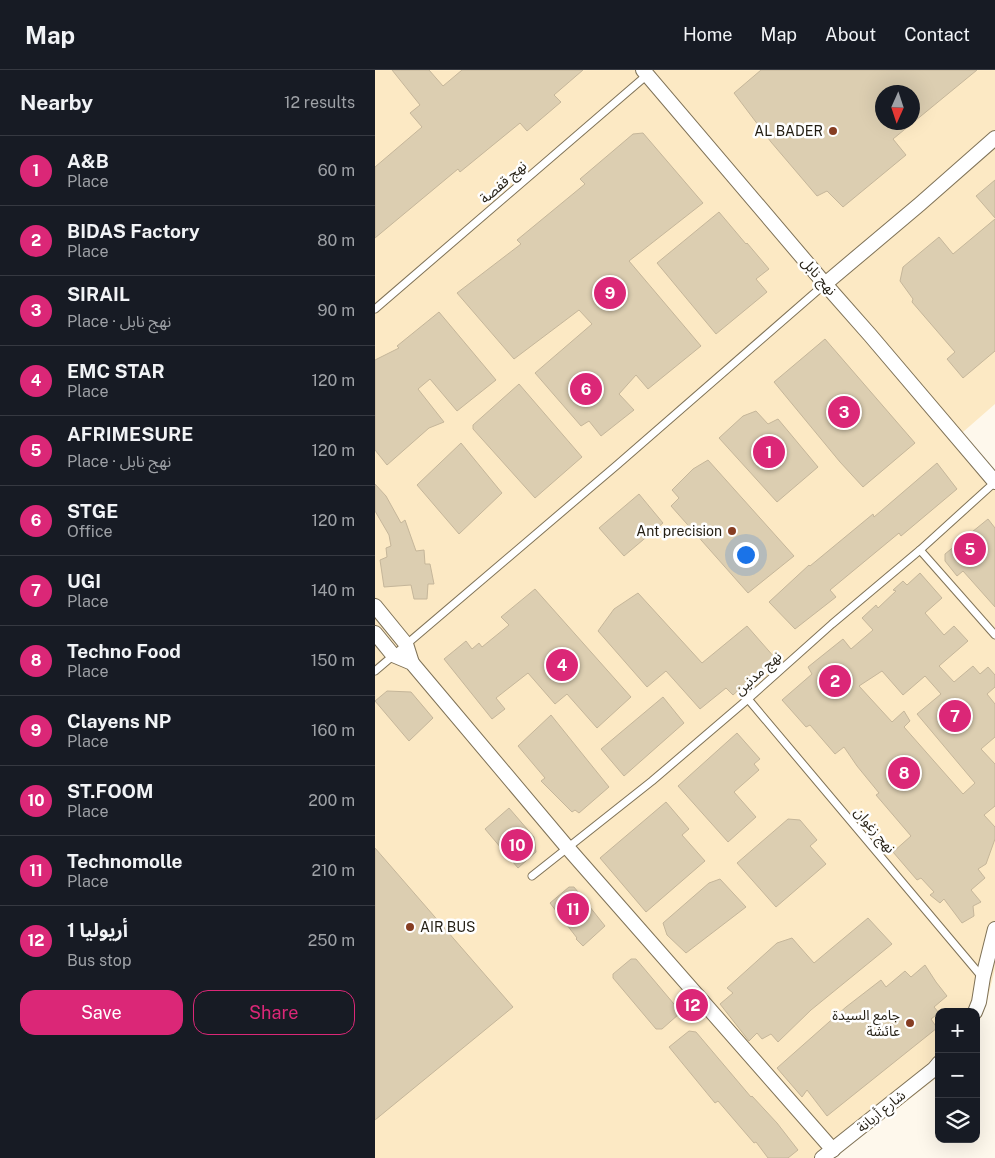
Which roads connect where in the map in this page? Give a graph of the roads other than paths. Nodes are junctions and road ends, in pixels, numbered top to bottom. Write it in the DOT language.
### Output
graph roads {
  1 [pos="645,72"];
  2 [pos="995,138"];
  3 [pos="825,284"];
  4 [pos="375,309"];
  5 [pos="995,482"];
  6 [pos="920,550"];
  7 [pos="375,606"];
  8 [pos="375,634"];
  9 [pos="995,635"];
  10 [pos="406,644"];
  11 [pos="393,655"];
  12 [pos="412,663"];
  13 [pos="375,670"];
  14 [pos="748,698"];
  15 [pos="567,847"];
  16 [pos="532,876"];
  17 [pos="995,929"];
  18 [pos="983,977"];
  19 [pos="977,1008"];
  20 [pos="935,1067"];
  21 [pos="828,1154"];
  1 -- 3 [label="street, نهج نابل"];
  1 -- 4 [label="lane, نهج قفصة"];
  2 -- 3 [label="street"];
  3 -- 5 [label="street, نهج نابل"];
  3 -- 10 [label="lane"];
  5 -- 6 [label="lane, نهج مدنين"];
  6 -- 9 [label="lane"];
  6 -- 14 [label="lane, نهج مدنين"];
  7 -- 10 [label="street"];
  8 -- 11 [label="street"];
  10 -- 11 [label="lane"];
  10 -- 12 [label="street"];
  11 -- 12 [label="street"];
  11 -- 13 [label="lane"];
  12 -- 15 [label="street"];
  14 -- 15 [label="lane, نهج مدنين"];
  14 -- 18 [label="lane, نهج زغوان"];
  15 -- 16 [label="lane, نهج مدنين"];
  15 -- 21 [label="street"];
  17 -- 18 [label="street"];
  18 -- 19 [label="street"];
  20 -- 21 [label="street, شارع أريانة"];
}
